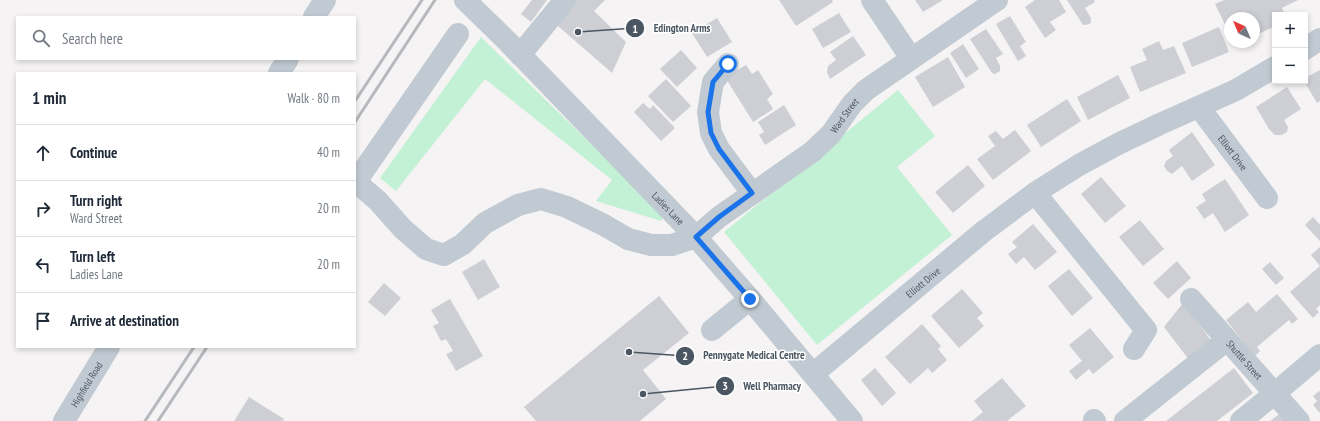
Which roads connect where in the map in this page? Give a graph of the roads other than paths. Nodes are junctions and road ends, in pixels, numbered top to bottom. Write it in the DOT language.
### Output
graph roads {
  1 [pos="325,0"];
  2 [pos="464,0"];
  3 [pos="565,0"];
  4 [pos="872,0"];
  5 [pos="997,0"];
  6 [pos="315,16"];
  7 [pos="458,34"];
  8 [pos="1320,39"];
  9 [pos="1306,48"];
  10 [pos="520,55"];
  11 [pos="911,58"];
  12 [pos="287,60"];
  13 [pos="728,64"];
  14 [pos="1272,69"];
  15 [pos="280,72"];
  16 [pos="1199,107"];
  17 [pos="356,182"];
  18 [pos="356,184"];
  19 [pos="752,193"];
  20 [pos="1035,193"];
  21 [pos="1267,198"];
  22 [pos="696,237"];
  23 [pos="750,299"];
  24 [pos="1191,299"];
  25 [pos="712,330"];
  26 [pos="1227,340"];
  27 [pos="108,348"];
  28 [pos="1134,349"];
  29 [pos="1320,355"];
  30 [pos="813,374"];
  31 [pos="1274,394"];
  32 [pos="845,418"];
  33 [pos="64,421"];
  34 [pos="1125,421"];
  35 [pos="1241,421"];
  36 [pos="1299,421"];
  1 -- 6 [label="street"];
  2 -- 10 [label="street, Ladies Lane"];
  3 -- 10 [label="street"];
  4 -- 11 [label="street"];
  5 -- 11 [label="street, Ward Street"];
  7 -- 17 [label="street"];
  8 -- 9 [label="street"];
  10 -- 22 [label="street, Ladies Lane"];
  11 -- 19 [label="street, Ward Street"];
  12 -- 15 [label="street"];
  13 -- 19 [label="street"];
  14 -- 16 [label="street, Elliott Drive"];
  16 -- 20 [label="street, Elliott Drive"];
  16 -- 21 [label="street, Elliott Drive"];
  18 -- 22 [label="street"];
  19 -- 22 [label="street, Ward Street"];
  20 -- 28 [label="street"];
  20 -- 30 [label="street, Elliott Drive"];
  22 -- 23 [label="street, Ladies Lane"];
  23 -- 25 [label="street"];
  23 -- 30 [label="street, Ladies Lane"];
  24 -- 26 [label="street, Shuttle Street"];
  26 -- 31 [label="street, Shuttle Street"];
  26 -- 34 [label="street"];
  27 -- 33 [label="street, Highfield Road"];
  29 -- 31 [label="street"];
  30 -- 32 [label="street, Ladies Lane"];
  31 -- 35 [label="street"];
  31 -- 36 [label="street, Shuttle Street"];
}
